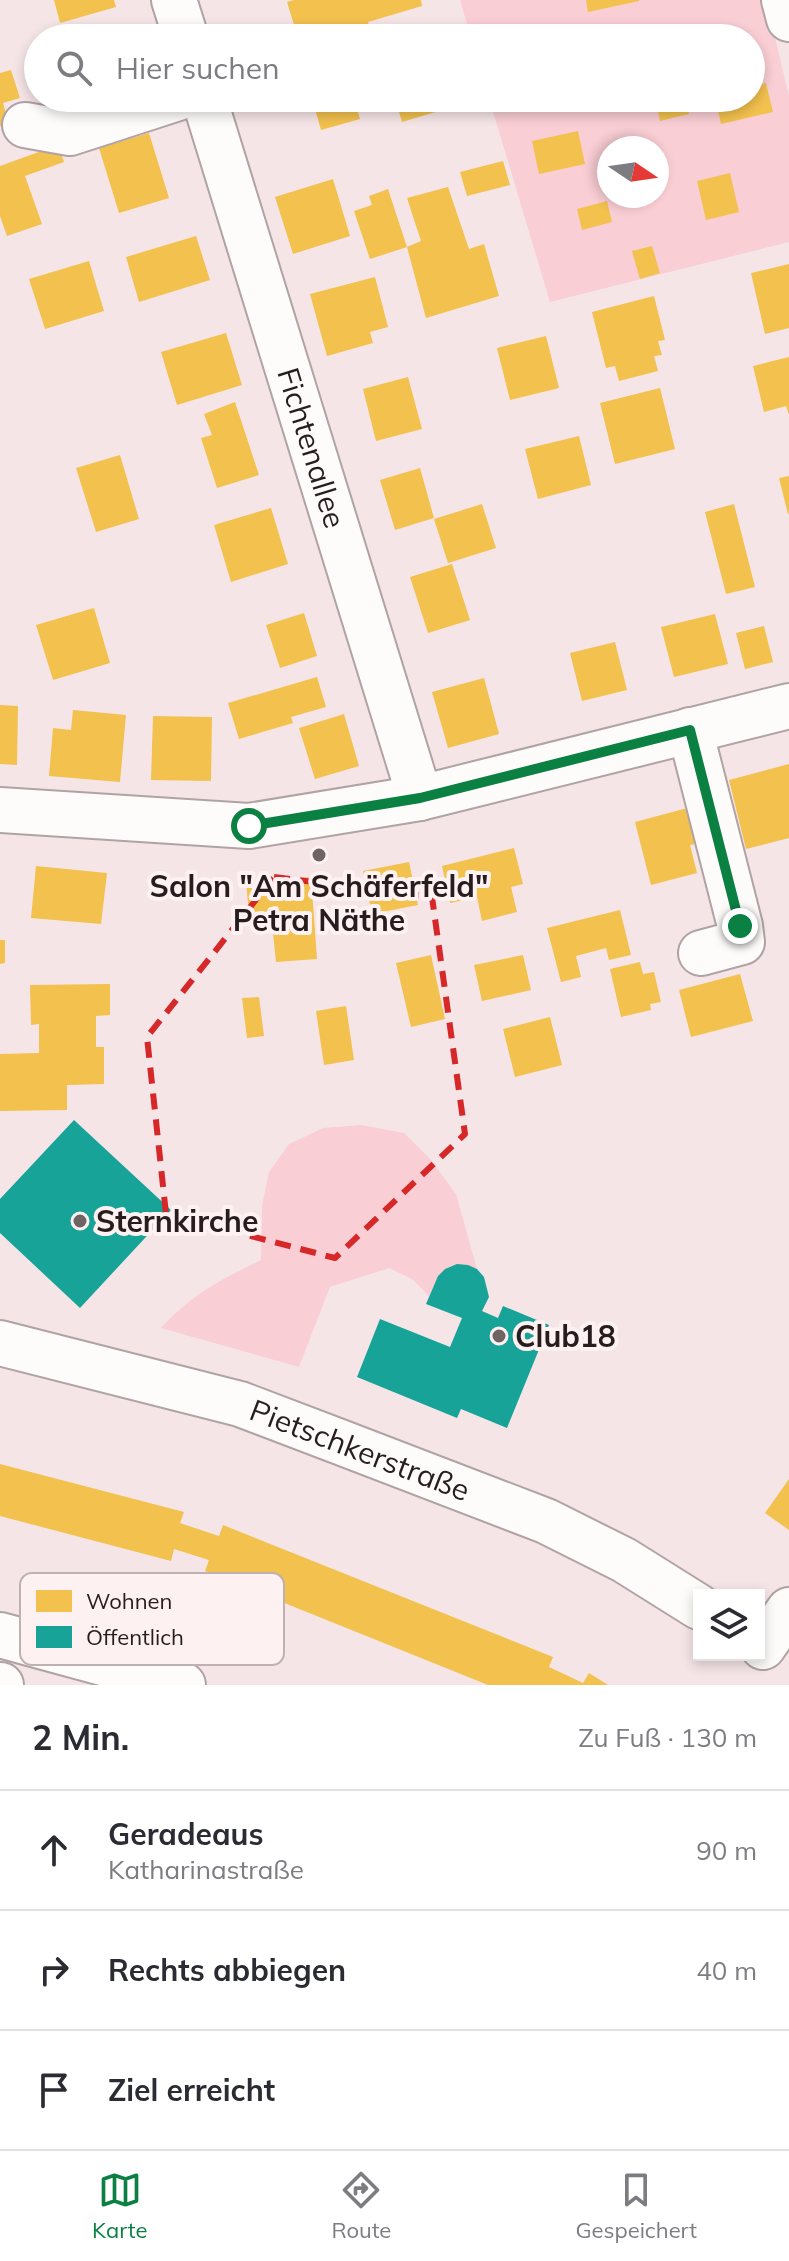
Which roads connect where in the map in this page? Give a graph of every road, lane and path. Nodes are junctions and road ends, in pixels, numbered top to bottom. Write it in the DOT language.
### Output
graph roads {
  1 [pos="174,0"];
  2 [pos="784,0"];
  3 [pos="789,19"];
  4 [pos="182,24"];
  5 [pos="135,112"];
  6 [pos="208,112"];
  7 [pos="25,125"];
  8 [pos="789,706"];
  9 [pos="690,730"];
  10 [pos="420,798"];
  11 [pos="0,810"];
  12 [pos="701,953"];
  13 [pos="0,1343"];
  14 [pos="693,1603"];
  15 [pos="789,1610"];
  16 [pos="0,1635"];
  17 [pos="20,1640"];
  18 [pos="770,1651"];
  19 [pos="110,1665"];
  20 [pos="183,1685"];
  1 -- 4 [label="street"];
  2 -- 3 [label="street"];
  5 -- 7 [label="street"];
  6 -- 10 [label="street, Fichtenallee"];
  8 -- 9 [label="street"];
  9 -- 10 [label="street"];
  9 -- 12 [label="street"];
  10 -- 11 [label="street"];
  13 -- 14 [label="street, Pietschkerstraße"];
  15 -- 18 [label="street"];
  16 -- 17 [label="street"];
  19 -- 20 [label="street"];
}
